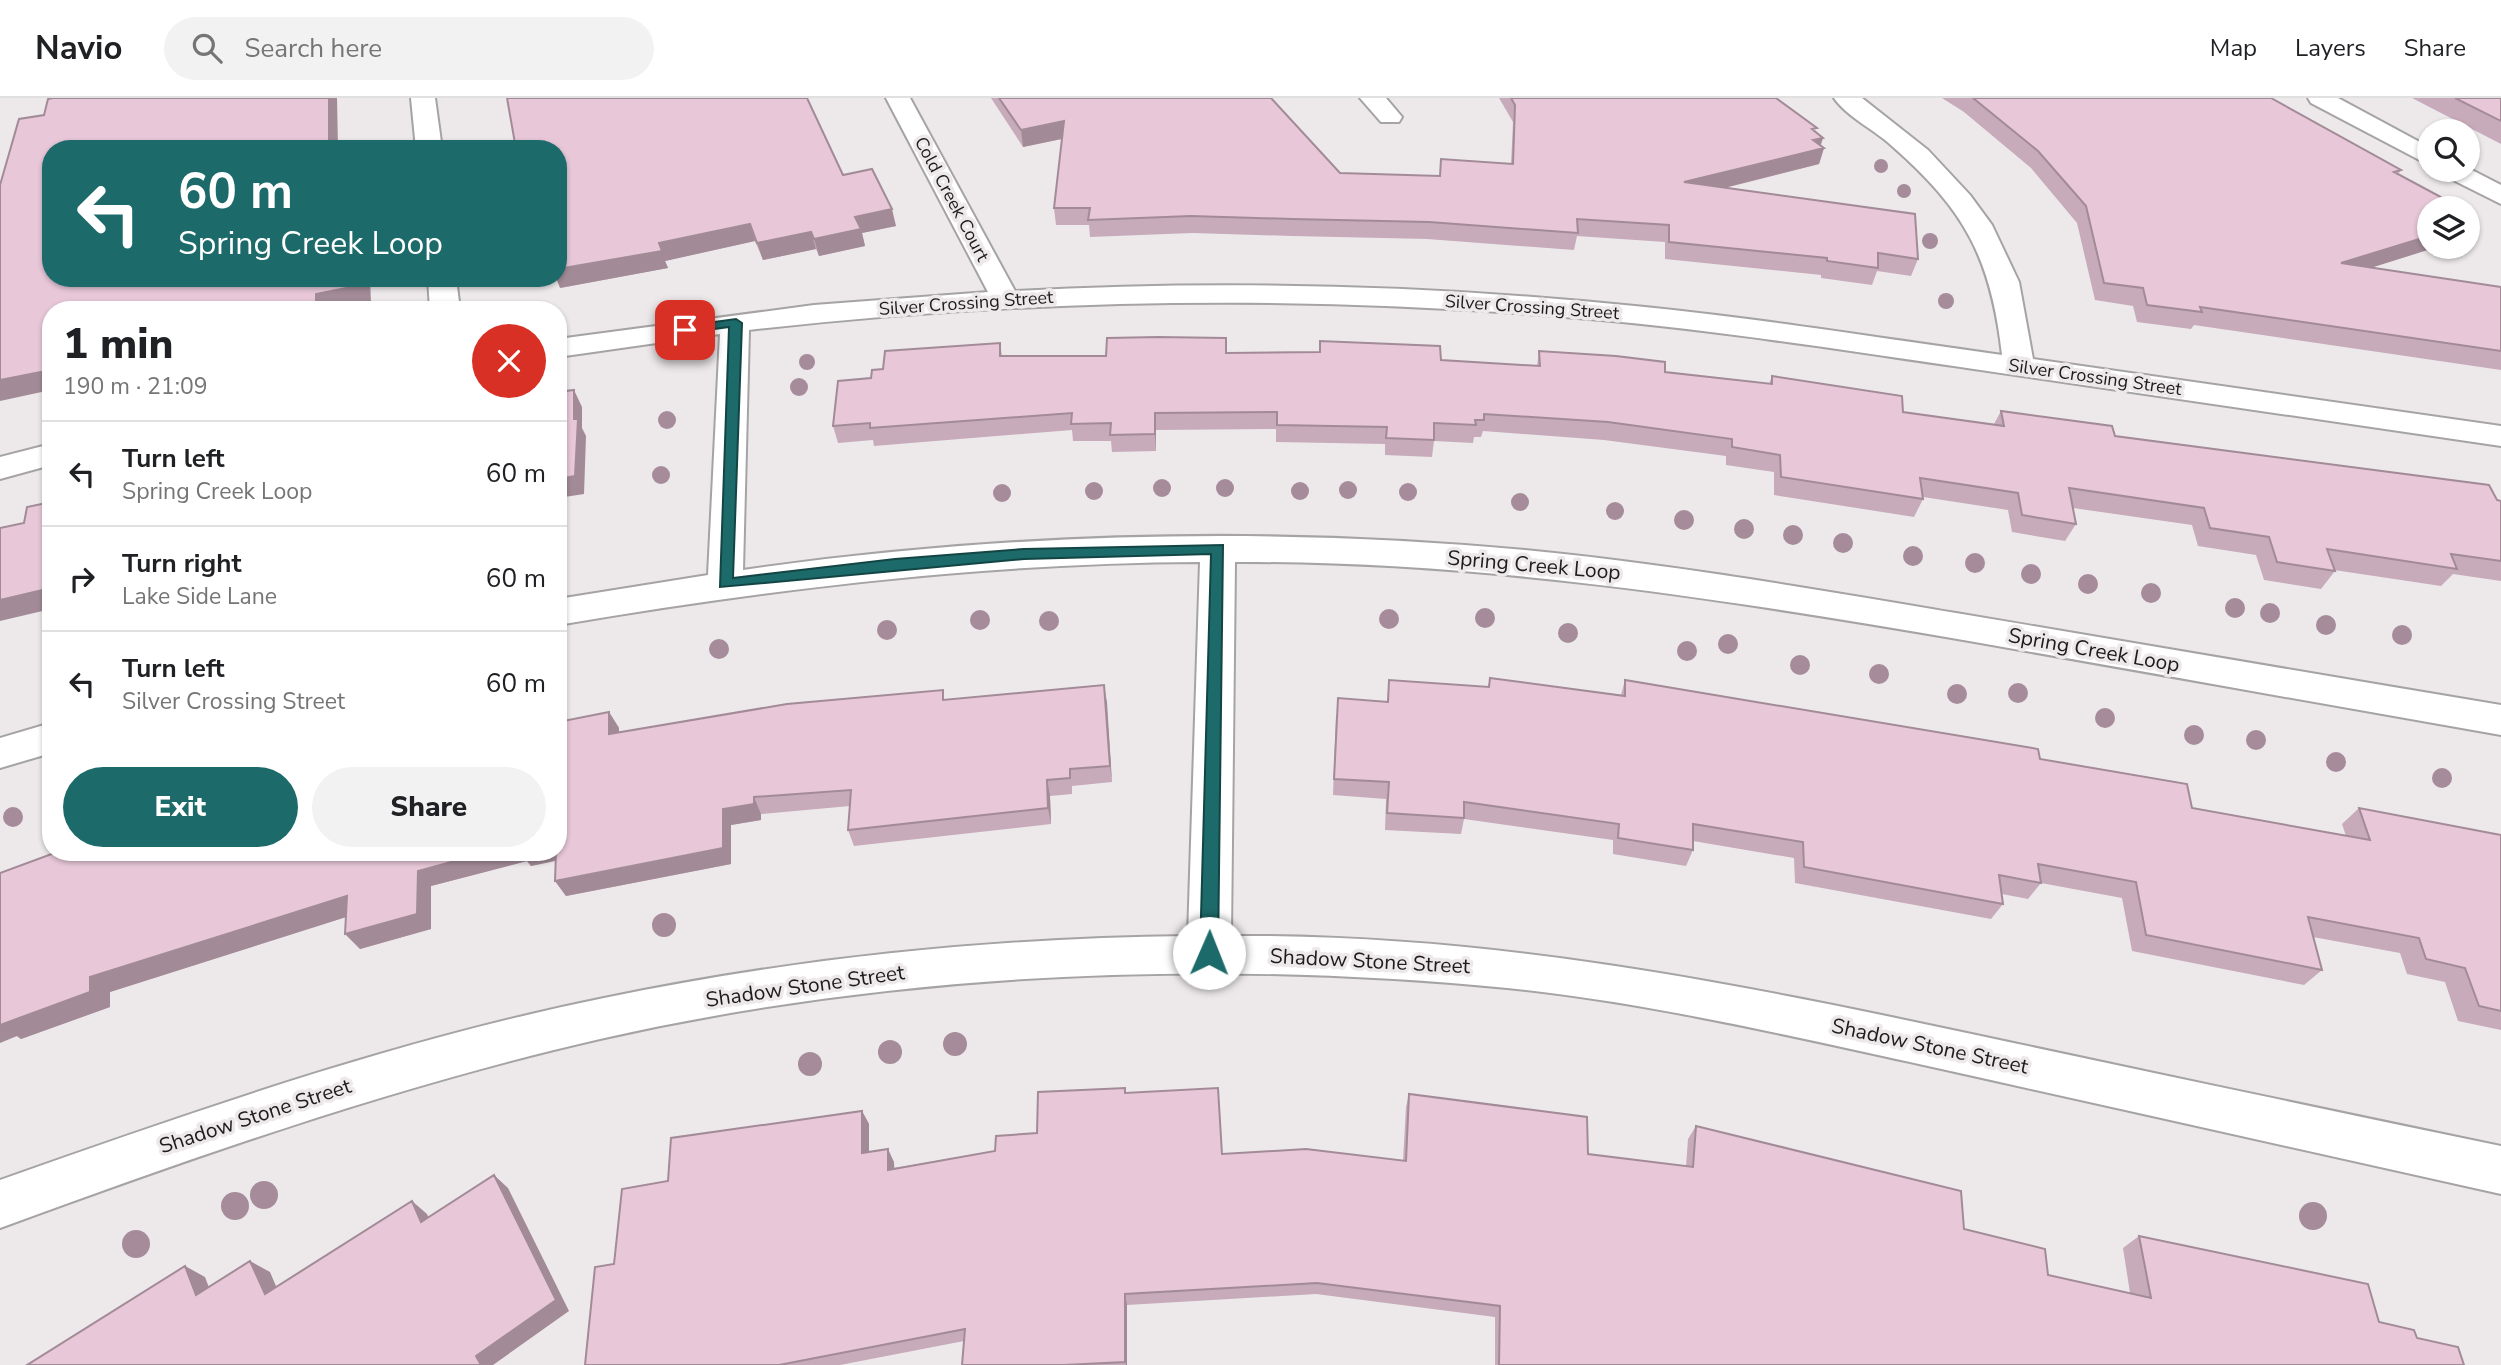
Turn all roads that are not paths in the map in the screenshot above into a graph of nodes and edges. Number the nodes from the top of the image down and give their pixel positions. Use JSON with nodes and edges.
{"nodes":[{"id":1,"x":424,"y":98,"type":"edge"},
{"id":2,"x":898,"y":98,"type":"edge"},
{"id":3,"x":1372,"y":98,"type":"edge"},
{"id":4,"x":1846,"y":98,"type":"edge"},
{"id":5,"x":2320,"y":98,"type":"edge"},
{"id":6,"x":1390,"y":117,"type":"dead end"},
{"id":7,"x":428,"y":140,"type":"edge"},
{"id":8,"x":2417,"y":151,"type":"edge"},
{"id":9,"x":2475,"y":182,"type":"edge"},
{"id":10,"x":2501,"y":196,"type":"edge"},
{"id":11,"x":1006,"y":300,"type":"junction"},
{"id":12,"x":736,"y":323,"type":"junction"},
{"id":13,"x":567,"y":347,"type":"edge"},
{"id":14,"x":2019,"y":366,"type":"junction"},
{"id":15,"x":2501,"y":436,"type":"edge"},
{"id":16,"x":42,"y":456,"type":"edge"},
{"id":17,"x":0,"y":468,"type":"edge"},
{"id":18,"x":1218,"y":548,"type":"junction"},
{"id":19,"x":725,"y":584,"type":"junction"},
{"id":20,"x":567,"y":610,"type":"edge"},
{"id":21,"x":2501,"y":720,"type":"edge"},
{"id":22,"x":42,"y":741,"type":"edge"},
{"id":23,"x":0,"y":753,"type":"edge"},
{"id":24,"x":1209,"y":953,"type":"junction"},
{"id":25,"x":2501,"y":1170,"type":"edge"},
{"id":26,"x":0,"y":1204,"type":"edge"}],
"edges":[{"from":1,"to":7,"type":"street"},
{"from":2,"to":11,"type":"street","name":"Cold Creek Court"},
{"from":3,"to":6,"type":"street"},
{"from":4,"to":14,"type":"street"},
{"from":5,"to":8,"type":"street"},
{"from":9,"to":10,"type":"street"},
{"from":11,"to":12,"type":"street","name":"Silver Crossing Street"},
{"from":11,"to":14,"type":"street","name":"Silver Crossing Street"},
{"from":12,"to":13,"type":"street","name":"Silver Crossing Street"},
{"from":12,"to":19,"type":"street"},
{"from":14,"to":15,"type":"street","name":"Silver Crossing Street"},
{"from":16,"to":17,"type":"street"},
{"from":18,"to":19,"type":"street","name":"Spring Creek Loop"},
{"from":18,"to":21,"type":"street","name":"Spring Creek Loop"},
{"from":18,"to":24,"type":"street"},
{"from":19,"to":20,"type":"street","name":"Spring Creek Loop"},
{"from":22,"to":23,"type":"street"},
{"from":24,"to":25,"type":"street","name":"Shadow Stone Street"},
{"from":24,"to":26,"type":"street","name":"Shadow Stone Street"}]}
